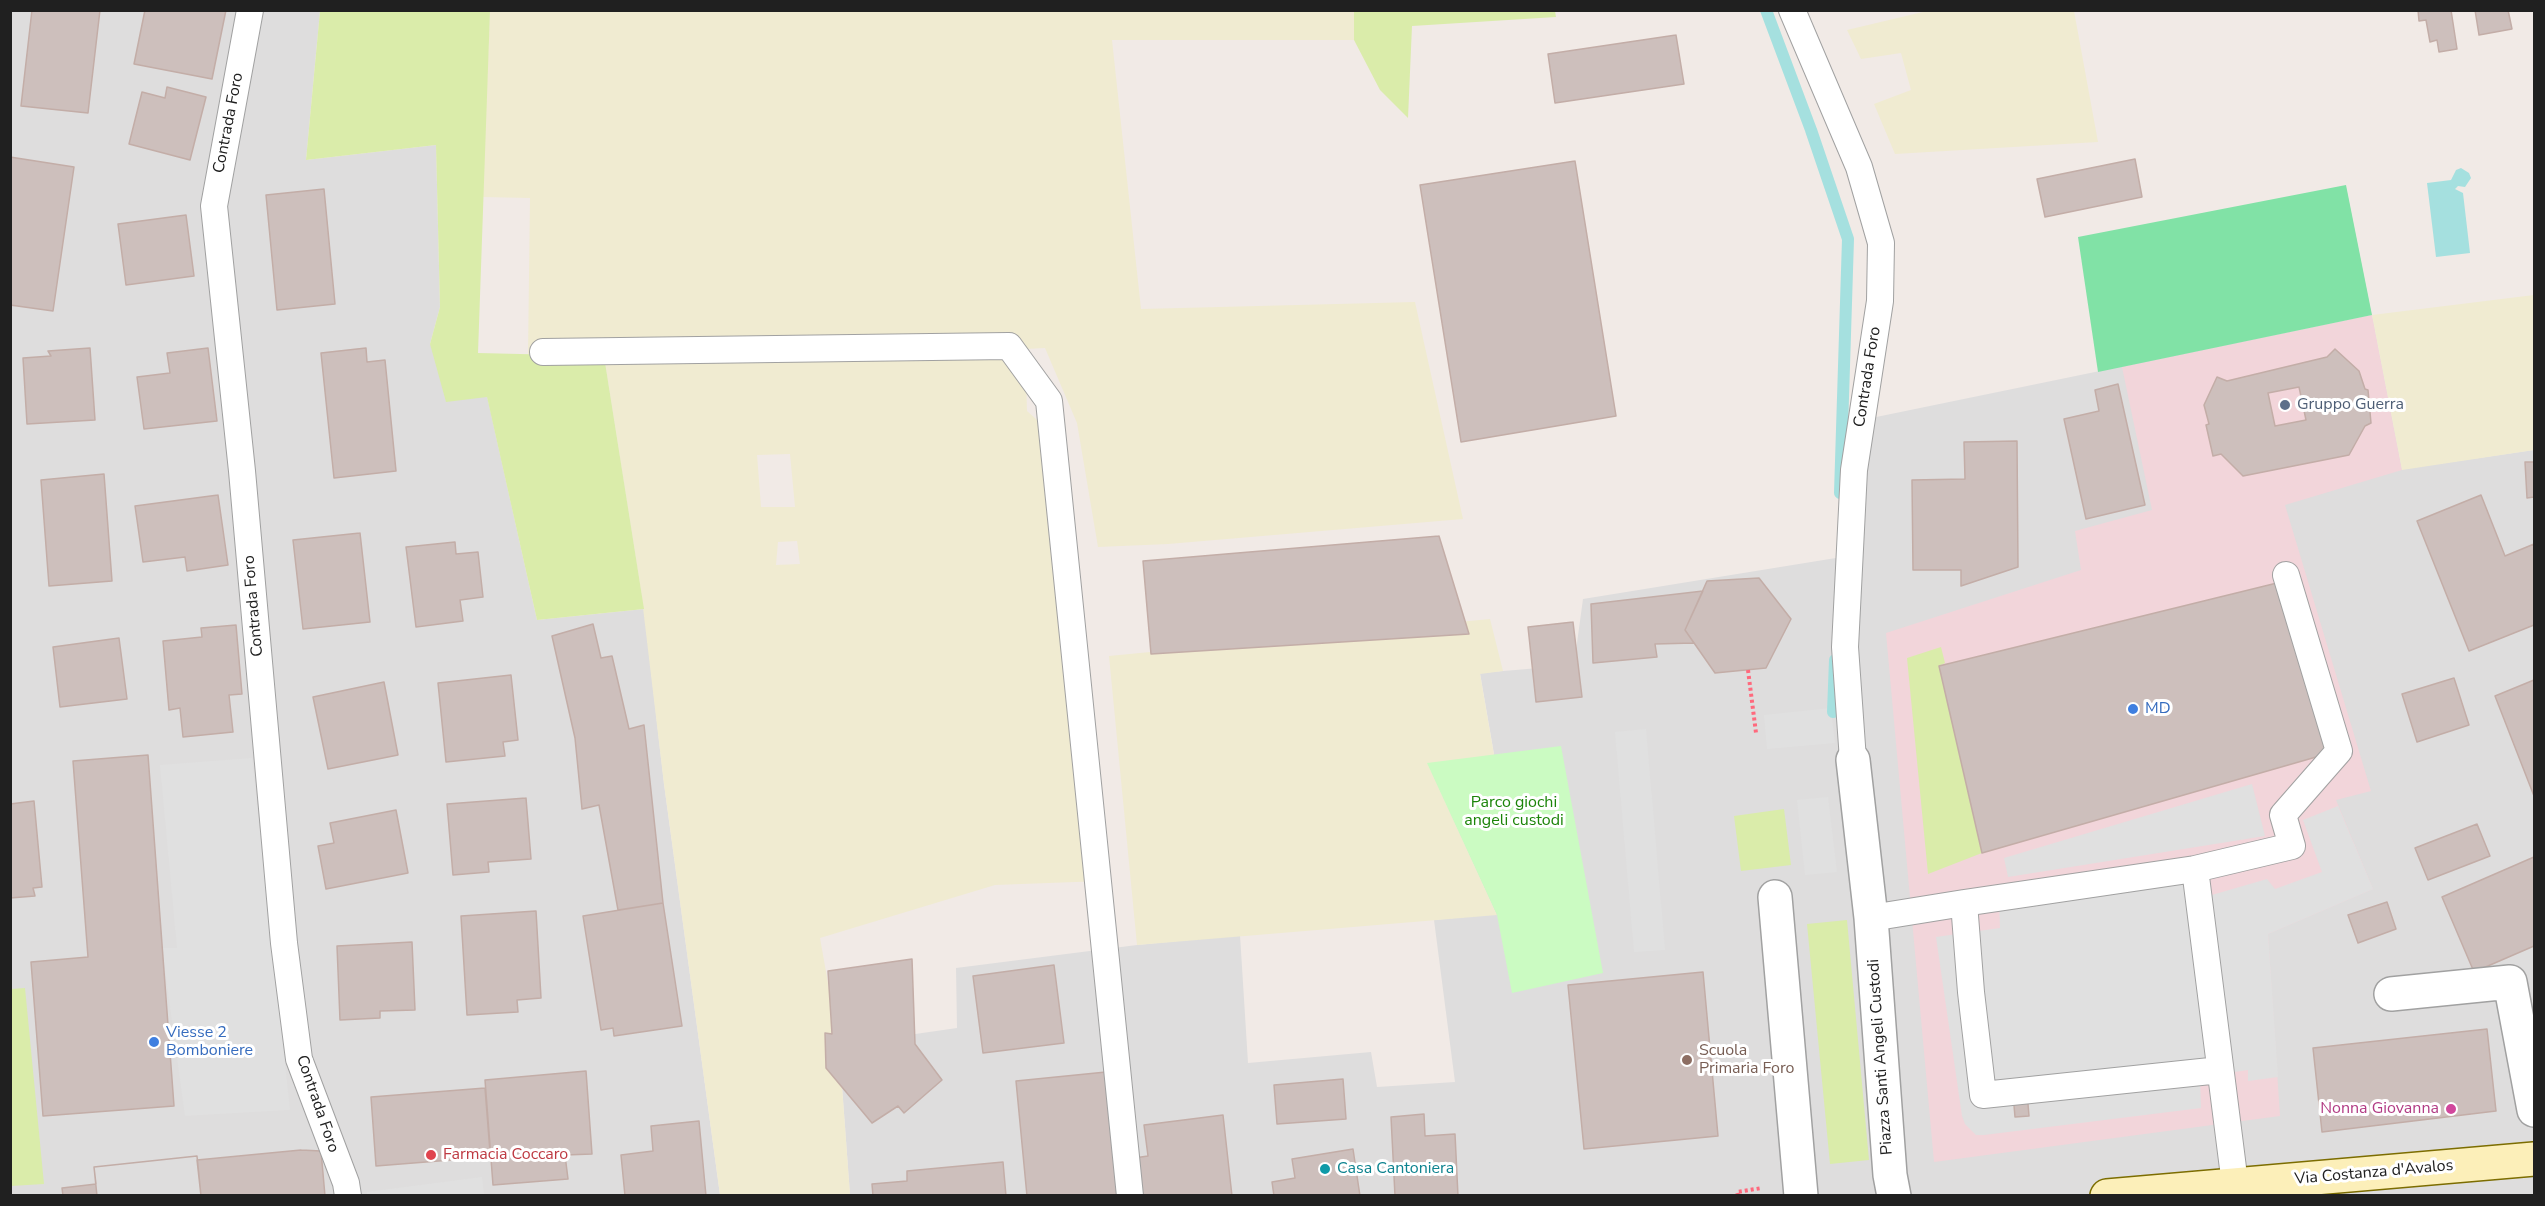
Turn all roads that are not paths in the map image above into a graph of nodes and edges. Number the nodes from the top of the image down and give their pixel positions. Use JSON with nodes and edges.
{"nodes":[{"id":1,"x":250,"y":10,"type":"edge"},
{"id":2,"x":1792,"y":10,"type":"edge"},
{"id":3,"x":543,"y":352,"type":"dead end"},
{"id":4,"x":2286,"y":575,"type":"dead end"},
{"id":5,"x":1853,"y":760,"type":"joint"},
{"id":6,"x":2195,"y":869,"type":"junction"},
{"id":7,"x":1775,"y":897,"type":"dead end"},
{"id":8,"x":1964,"y":903,"type":"junction"},
{"id":9,"x":1868,"y":904,"type":"junction"},
{"id":10,"x":2391,"y":994,"type":"dead end"},
{"id":11,"x":2220,"y":1070,"type":"junction"},
{"id":12,"x":2535,"y":1110,"type":"edge"},
{"id":13,"x":2535,"y":1159,"type":"edge"},
{"id":14,"x":2235,"y":1184,"type":"junction"},
{"id":15,"x":348,"y":1196,"type":"edge"},
{"id":16,"x":1130,"y":1196,"type":"edge"},
{"id":17,"x":1801,"y":1196,"type":"edge"},
{"id":18,"x":1894,"y":1196,"type":"edge"},
{"id":19,"x":2107,"y":1196,"type":"edge"}],
"edges":[{"from":1,"to":15,"type":"lane","name":"Contrada Foro"},
{"from":2,"to":5,"type":"lane","name":"Contrada Foro"},
{"from":3,"to":16,"type":"lane"},
{"from":4,"to":6,"type":"lane"},
{"from":5,"to":9,"type":"street","name":"Piazza Santi Angeli Custodi"},
{"from":6,"to":8,"type":"lane"},
{"from":6,"to":11,"type":"lane"},
{"from":7,"to":17,"type":"street"},
{"from":8,"to":9,"type":"lane"},
{"from":8,"to":11,"type":"lane"},
{"from":9,"to":18,"type":"street","name":"Piazza Santi Angeli Custodi"},
{"from":10,"to":12,"type":"street"},
{"from":11,"to":14,"type":"lane"},
{"from":13,"to":14,"type":"main road","name":"Via Costanza d'Avalos"},
{"from":14,"to":19,"type":"main road","name":"Via Costanza d'Avalos"}]}
